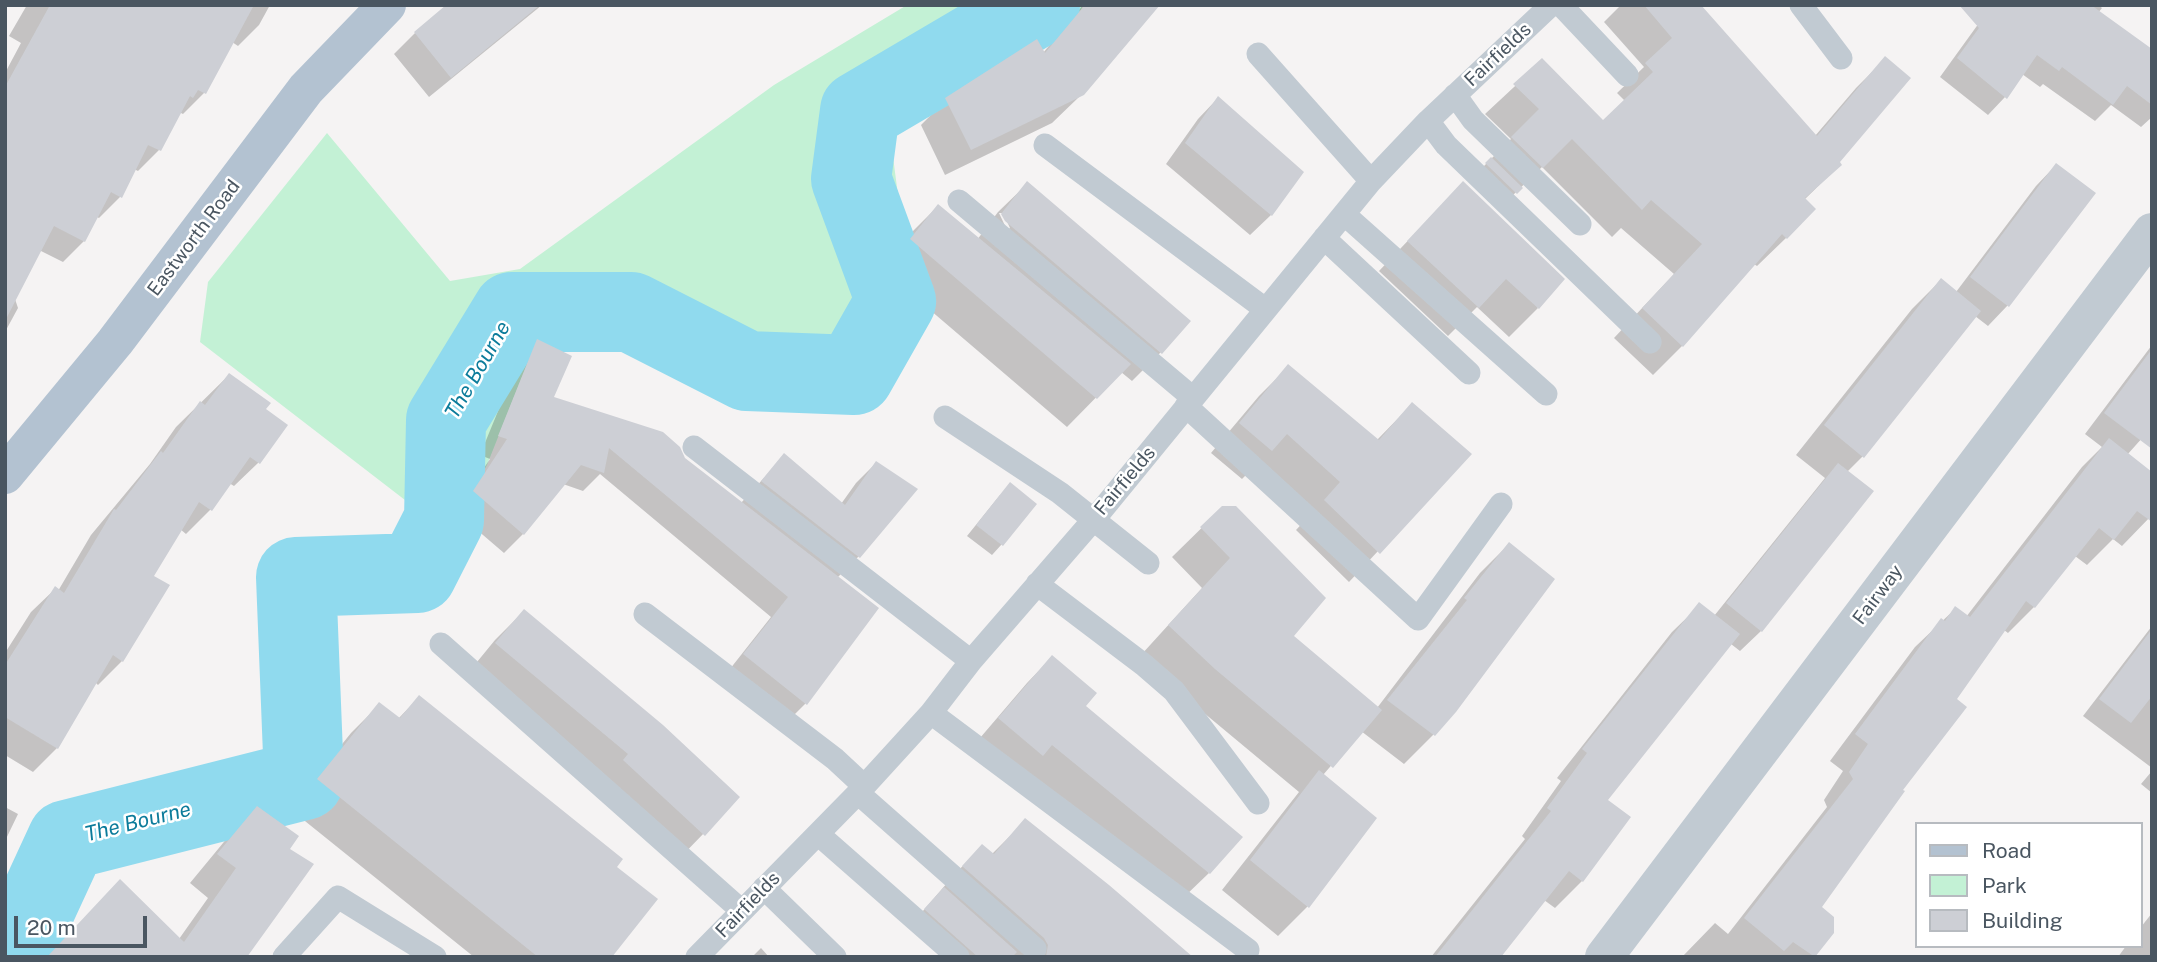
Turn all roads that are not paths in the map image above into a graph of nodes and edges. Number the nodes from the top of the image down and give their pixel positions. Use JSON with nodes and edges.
{"nodes":[{"id":1,"x":387,"y":5,"type":"edge"},
{"id":2,"x":1801,"y":5,"type":"edge"},
{"id":3,"x":1552,"y":6,"type":"edge"},
{"id":4,"x":1258,"y":54,"type":"dead end"},
{"id":5,"x":1842,"y":58,"type":"dead end"},
{"id":6,"x":1627,"y":75,"type":"dead end"},
{"id":7,"x":1455,"y":95,"type":"junction"},
{"id":8,"x":1428,"y":121,"type":"junction"},
{"id":9,"x":1045,"y":145,"type":"dead end"},
{"id":10,"x":1371,"y":181,"type":"junction"},
{"id":11,"x":959,"y":201,"type":"dead end"},
{"id":12,"x":1344,"y":214,"type":"junction"},
{"id":13,"x":1580,"y":224,"type":"dead end"},
{"id":14,"x":2152,"y":232,"type":"edge"},
{"id":15,"x":1324,"y":238,"type":"junction"},
{"id":16,"x":1265,"y":309,"type":"junction"},
{"id":17,"x":1650,"y":342,"type":"dead end"},
{"id":18,"x":1469,"y":373,"type":"dead end"},
{"id":19,"x":1546,"y":394,"type":"dead end"},
{"id":20,"x":1190,"y":402,"type":"junction"},
{"id":21,"x":944,"y":417,"type":"dead end"},
{"id":22,"x":695,"y":447,"type":"dead end"},
{"id":23,"x":5,"y":475,"type":"edge"},
{"id":24,"x":1501,"y":504,"type":"dead end"},
{"id":25,"x":1093,"y":519,"type":"junction"},
{"id":26,"x":1147,"y":563,"type":"dead end"},
{"id":27,"x":1037,"y":584,"type":"junction"},
{"id":28,"x":645,"y":614,"type":"dead end"},
{"id":29,"x":441,"y":644,"type":"dead end"},
{"id":30,"x":971,"y":661,"type":"junction"},
{"id":31,"x":931,"y":713,"type":"junction"},
{"id":32,"x":861,"y":789,"type":"junction"},
{"id":33,"x":1258,"y":803,"type":"dead end"},
{"id":34,"x":818,"y":834,"type":"junction"},
{"id":35,"x":764,"y":888,"type":"junction"},
{"id":36,"x":742,"y":911,"type":"junction"},
{"id":37,"x":1035,"y":948,"type":"dead end"},
{"id":38,"x":1248,"y":950,"type":"dead end"},
{"id":39,"x":284,"y":957,"type":"edge"},
{"id":40,"x":435,"y":957,"type":"edge"},
{"id":41,"x":697,"y":957,"type":"edge"},
{"id":42,"x":835,"y":957,"type":"edge"},
{"id":43,"x":958,"y":957,"type":"edge"},
{"id":44,"x":1604,"y":957,"type":"edge"}],
"edges":[{"from":1,"to":23,"type":"main road","name":"Eastworth Road"},
{"from":2,"to":5,"type":"lane"},
{"from":3,"to":6,"type":"lane"},
{"from":3,"to":7,"type":"lane","name":"Fairfields"},
{"from":4,"to":10,"type":"lane"},
{"from":7,"to":8,"type":"lane","name":"Fairfields"},
{"from":7,"to":13,"type":"lane"},
{"from":8,"to":10,"type":"lane","name":"Fairfields"},
{"from":8,"to":17,"type":"lane"},
{"from":9,"to":16,"type":"lane"},
{"from":10,"to":12,"type":"lane","name":"Fairfields"},
{"from":11,"to":20,"type":"lane"},
{"from":12,"to":15,"type":"lane","name":"Fairfields"},
{"from":12,"to":19,"type":"lane"},
{"from":14,"to":44,"type":"street","name":"Fairway"},
{"from":15,"to":16,"type":"lane","name":"Fairfields"},
{"from":15,"to":18,"type":"lane"},
{"from":16,"to":20,"type":"lane","name":"Fairfields"},
{"from":20,"to":24,"type":"lane"},
{"from":20,"to":25,"type":"lane","name":"Fairfields"},
{"from":21,"to":25,"type":"lane"},
{"from":22,"to":30,"type":"lane"},
{"from":25,"to":26,"type":"lane"},
{"from":25,"to":27,"type":"lane","name":"Fairfields"},
{"from":27,"to":30,"type":"lane","name":"Fairfields"},
{"from":27,"to":33,"type":"lane"},
{"from":28,"to":32,"type":"lane"},
{"from":29,"to":36,"type":"lane"},
{"from":30,"to":31,"type":"lane","name":"Fairfields"},
{"from":31,"to":32,"type":"lane","name":"Fairfields"},
{"from":31,"to":38,"type":"lane"},
{"from":32,"to":34,"type":"lane","name":"Fairfields"},
{"from":32,"to":37,"type":"lane"},
{"from":34,"to":35,"type":"lane","name":"Fairfields"},
{"from":34,"to":43,"type":"lane"},
{"from":35,"to":36,"type":"lane","name":"Fairfields"},
{"from":35,"to":42,"type":"lane"},
{"from":36,"to":41,"type":"lane","name":"Fairfields"},
{"from":39,"to":40,"type":"lane"}]}
